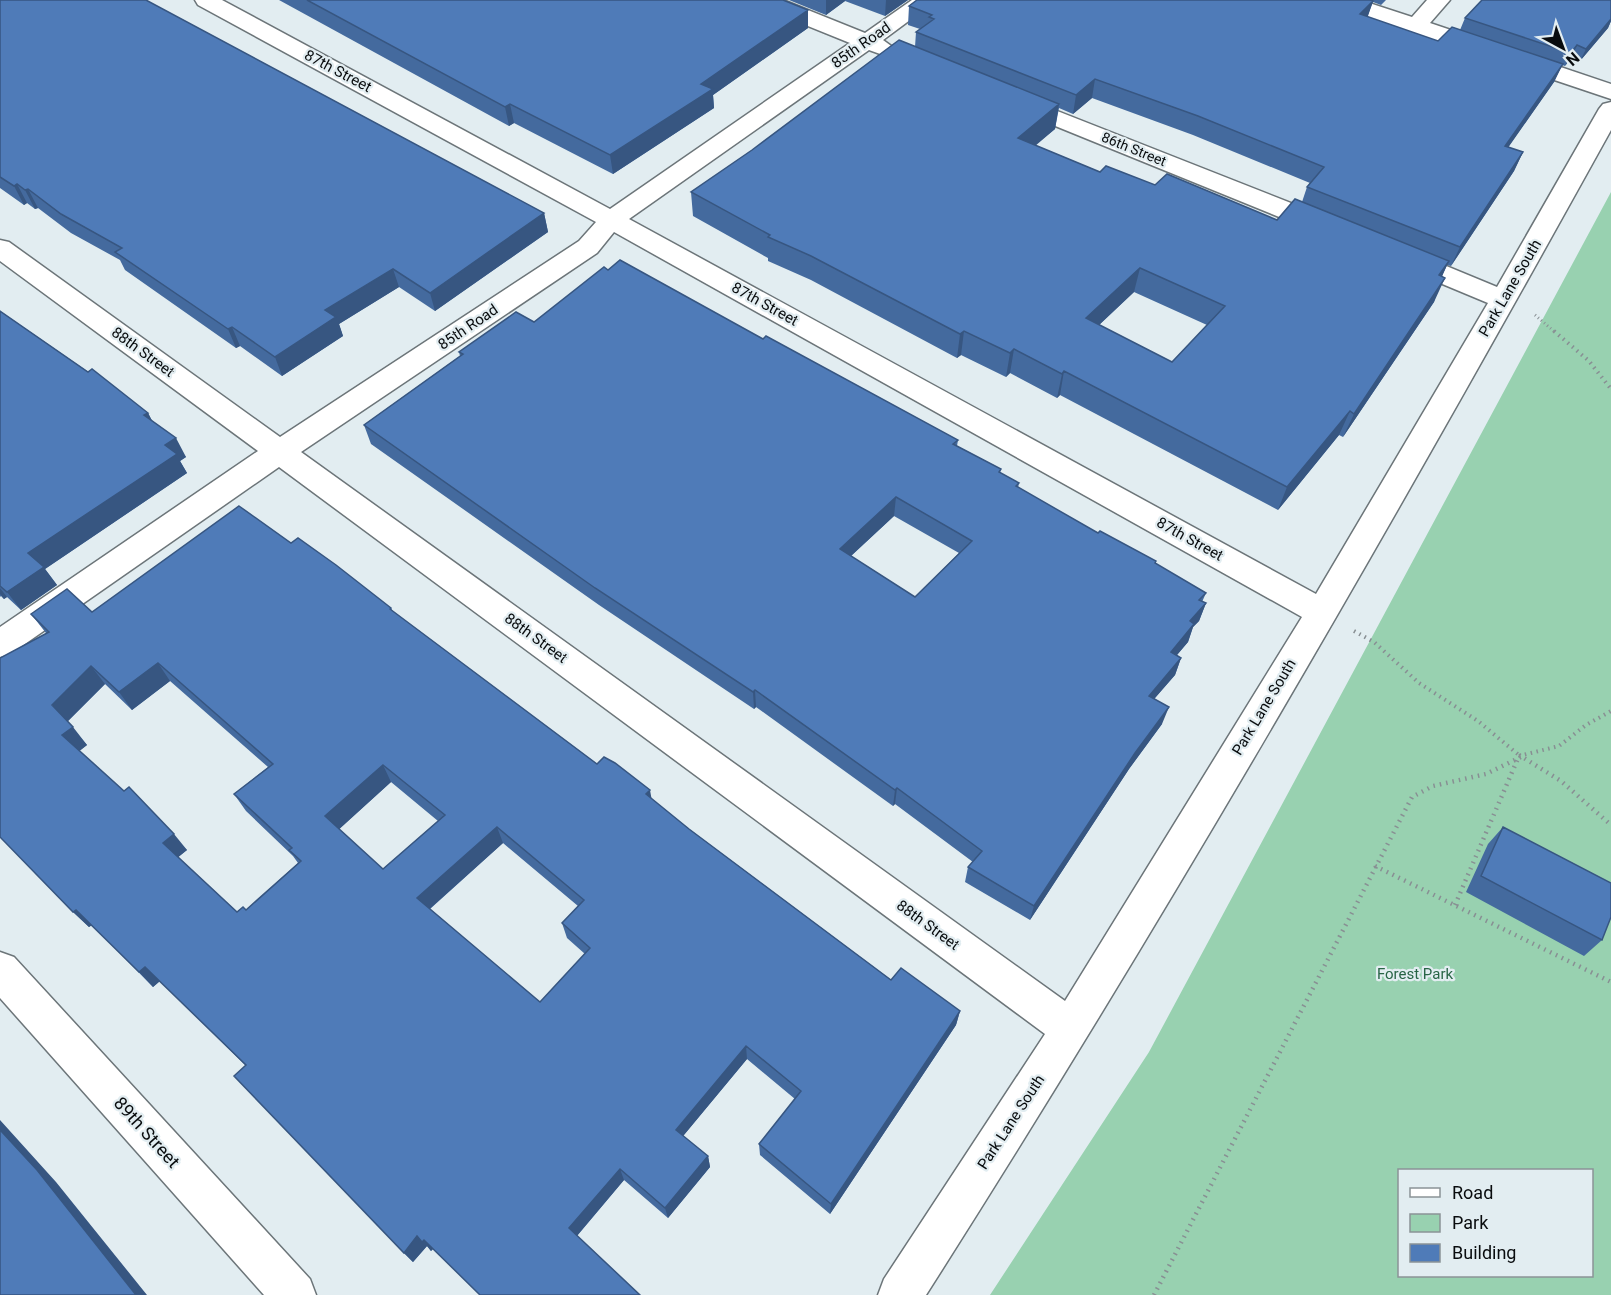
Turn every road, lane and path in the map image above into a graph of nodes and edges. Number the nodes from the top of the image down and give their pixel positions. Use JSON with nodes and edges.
{"nodes":[{"id":1,"x":206,"y":0,"type":"edge"},
{"id":2,"x":764,"y":0,"type":"edge"},
{"id":3,"x":926,"y":0,"type":"edge"},
{"id":4,"x":1339,"y":0,"type":"edge"},
{"id":5,"x":1439,"y":0,"type":"edge"},
{"id":6,"x":1416,"y":26,"type":"junction"},
{"id":7,"x":866,"y":41,"type":"junction"},
{"id":8,"x":902,"y":56,"type":"edge"},
{"id":9,"x":990,"y":92,"type":"edge"},
{"id":10,"x":1611,"y":92,"type":"edge"},
{"id":11,"x":1611,"y":109,"type":"edge"},
{"id":12,"x":611,"y":220,"type":"junction"},
{"id":13,"x":1343,"y":233,"type":"edge"},
{"id":14,"x":1376,"y":246,"type":"edge"},
{"id":15,"x":0,"y":248,"type":"edge"},
{"id":16,"x":1504,"y":300,"type":"junction"},
{"id":17,"x":1535,"y":315,"type":"dead end"},
{"id":18,"x":1611,"y":389,"type":"edge"},
{"id":19,"x":280,"y":451,"type":"junction"},
{"id":20,"x":1321,"y":612,"type":"junction"},
{"id":21,"x":1350,"y":629,"type":"dead end"},
{"id":22,"x":0,"y":644,"type":"edge"},
{"id":23,"x":1611,"y":711,"type":"edge"},
{"id":24,"x":1520,"y":756,"type":"junction"},
{"id":25,"x":1611,"y":825,"type":"edge"},
{"id":26,"x":1375,"y":866,"type":"junction"},
{"id":27,"x":1455,"y":905,"type":"junction"},
{"id":28,"x":0,"y":970,"type":"edge"},
{"id":29,"x":1611,"y":982,"type":"edge"},
{"id":30,"x":1071,"y":1029,"type":"junction"},
{"id":31,"x":294,"y":1295,"type":"edge"},
{"id":32,"x":900,"y":1295,"type":"edge"},
{"id":33,"x":1154,"y":1295,"type":"edge"}],
"edges":[{"from":1,"to":12,"type":"street","name":"87th Street"},
{"from":2,"to":7,"type":"street"},
{"from":3,"to":7,"type":"street","name":"85th Road"},
{"from":4,"to":6,"type":"street"},
{"from":5,"to":6,"type":"street"},
{"from":6,"to":10,"type":"street"},
{"from":7,"to":8,"type":"street"},
{"from":7,"to":12,"type":"street","name":"85th Road"},
{"from":9,"to":13,"type":"street","name":"86th Street"},
{"from":11,"to":16,"type":"street","name":"Park Lane South"},
{"from":12,"to":19,"type":"street","name":"85th Road"},
{"from":12,"to":20,"type":"street","name":"87th Street"},
{"from":14,"to":16,"type":"street"},
{"from":15,"to":19,"type":"street","name":"88th Street"},
{"from":16,"to":20,"type":"street","name":"Park Lane South"},
{"from":17,"to":18,"type":"path"},
{"from":19,"to":22,"type":"street","name":"85th Road"},
{"from":19,"to":30,"type":"street","name":"88th Street"},
{"from":20,"to":30,"type":"street","name":"Park Lane South"},
{"from":21,"to":24,"type":"path"},
{"from":23,"to":24,"type":"path"},
{"from":24,"to":25,"type":"path"},
{"from":24,"to":26,"type":"path"},
{"from":24,"to":27,"type":"path"},
{"from":26,"to":27,"type":"path"},
{"from":26,"to":33,"type":"path"},
{"from":27,"to":29,"type":"path"},
{"from":28,"to":31,"type":"street","name":"89th Street"},
{"from":30,"to":32,"type":"street","name":"Park Lane South"}]}
